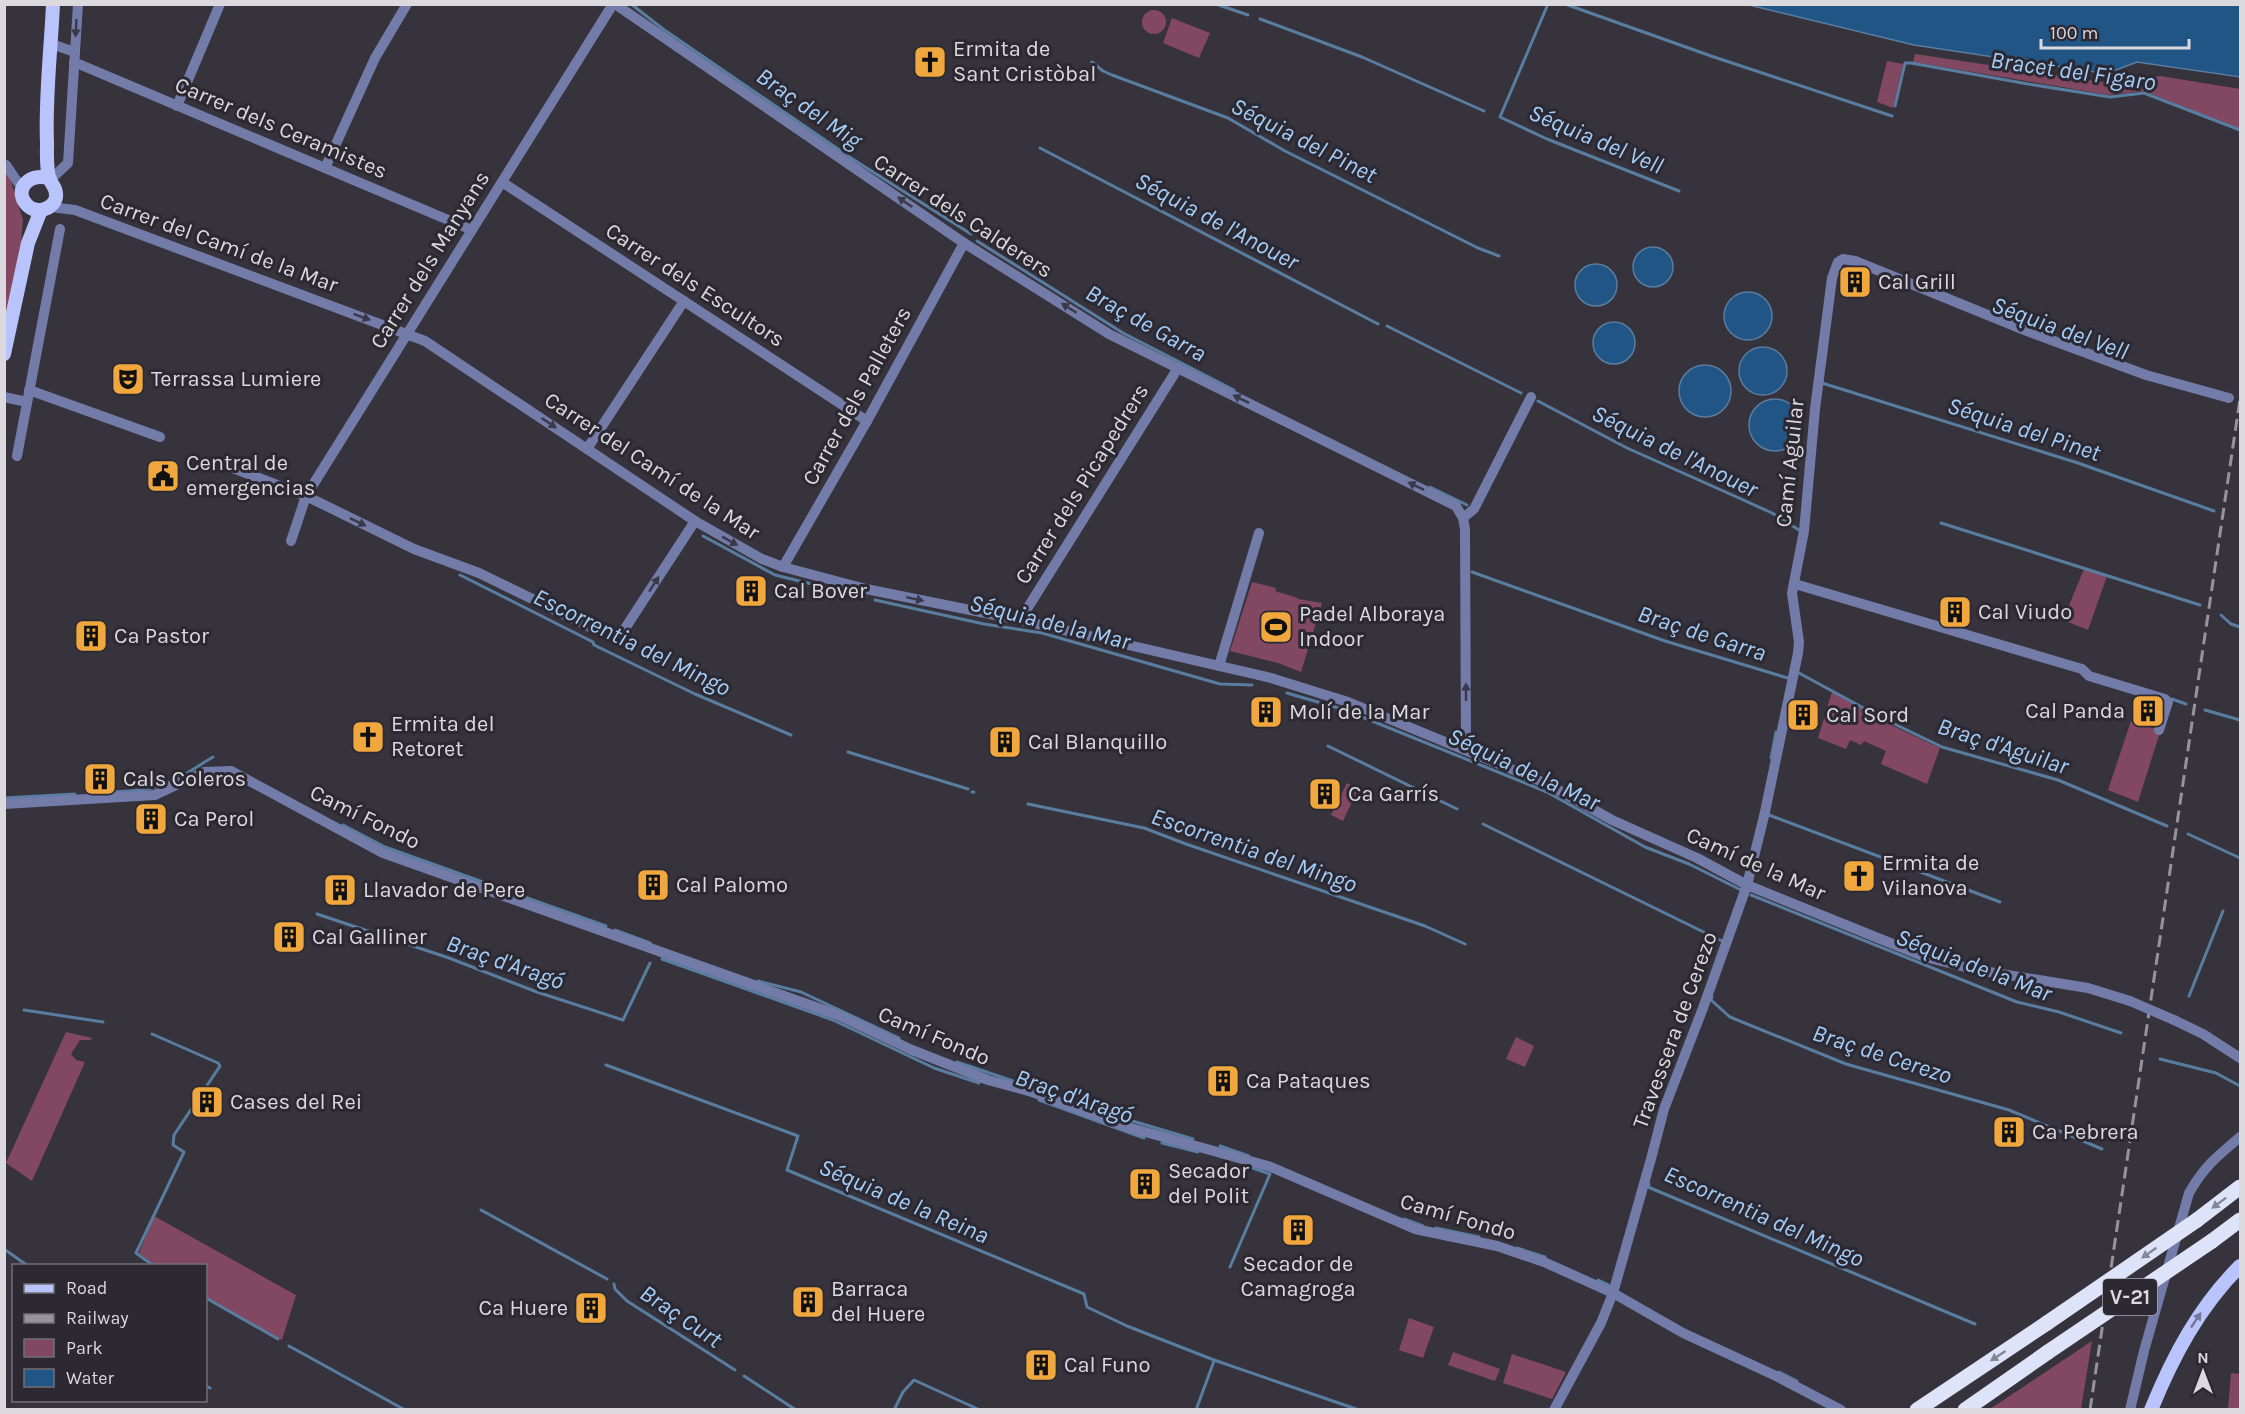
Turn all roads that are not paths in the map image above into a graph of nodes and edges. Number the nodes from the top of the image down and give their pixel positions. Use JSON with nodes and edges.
{"nodes":[{"id":1,"x":53,"y":4,"type":"edge"},
{"id":2,"x":78,"y":4,"type":"edge"},
{"id":3,"x":220,"y":4,"type":"edge"},
{"id":4,"x":407,"y":4,"type":"edge"},
{"id":5,"x":614,"y":4,"type":"edge"},
{"id":6,"x":51,"y":44,"type":"junction"},
{"id":7,"x":75,"y":57,"type":"junction"},
{"id":8,"x":177,"y":106,"type":"junction"},
{"id":9,"x":5,"y":165,"type":"edge"},
{"id":10,"x":325,"y":168,"type":"junction"},
{"id":11,"x":38,"y":181,"type":"junction"},
{"id":12,"x":502,"y":182,"type":"junction"},
{"id":13,"x":27,"y":205,"type":"junction"},
{"id":14,"x":46,"y":208,"type":"junction"},
{"id":15,"x":60,"y":229,"type":"dead end"},
{"id":16,"x":472,"y":230,"type":"junction"},
{"id":17,"x":28,"y":243,"type":"junction"},
{"id":18,"x":964,"y":243,"type":"junction"},
{"id":19,"x":684,"y":301,"type":"junction"},
{"id":20,"x":407,"y":333,"type":"junction"},
{"id":21,"x":4,"y":354,"type":"edge"},
{"id":22,"x":1178,"y":368,"type":"junction"},
{"id":23,"x":29,"y":390,"type":"junction"},
{"id":24,"x":4,"y":397,"type":"edge"},
{"id":25,"x":1531,"y":397,"type":"dead end"},
{"id":26,"x":2229,"y":398,"type":"dead end"},
{"id":27,"x":27,"y":402,"type":"junction"},
{"id":28,"x":867,"y":421,"type":"junction"},
{"id":29,"x":160,"y":437,"type":"dead end"},
{"id":30,"x":587,"y":449,"type":"junction"},
{"id":31,"x":17,"y":456,"type":"dead end"},
{"id":32,"x":233,"y":468,"type":"dead end"},
{"id":33,"x":306,"y":496,"type":"junction"},
{"id":34,"x":1463,"y":518,"type":"junction"},
{"id":35,"x":695,"y":521,"type":"junction"},
{"id":36,"x":1259,"y":533,"type":"dead end"},
{"id":37,"x":291,"y":541,"type":"dead end"},
{"id":38,"x":783,"y":567,"type":"junction"},
{"id":39,"x":1795,"y":584,"type":"junction"},
{"id":40,"x":1020,"y":620,"type":"junction"},
{"id":41,"x":1219,"y":666,"type":"junction"},
{"id":42,"x":2159,"y":730,"type":"dead end"},
{"id":43,"x":1466,"y":750,"type":"junction"},
{"id":44,"x":4,"y":804,"type":"edge"},
{"id":45,"x":1747,"y":885,"type":"junction"},
{"id":46,"x":2241,"y":1058,"type":"edge"},
{"id":47,"x":2241,"y":1137,"type":"edge"},
{"id":48,"x":2241,"y":1187,"type":"edge"},
{"id":49,"x":2241,"y":1220,"type":"edge"},
{"id":50,"x":2241,"y":1266,"type":"edge"},
{"id":51,"x":1612,"y":1293,"type":"junction"},
{"id":52,"x":1554,"y":1410,"type":"edge"},
{"id":53,"x":1841,"y":1410,"type":"edge"},
{"id":54,"x":1917,"y":1410,"type":"edge"},
{"id":55,"x":1965,"y":1410,"type":"edge"},
{"id":56,"x":2130,"y":1410,"type":"edge"},
{"id":57,"x":2151,"y":1410,"type":"edge"}],
"edges":[{"from":1,"to":6,"type":"main road"},
{"from":2,"to":7,"type":"street","one_way":true},
{"from":3,"to":8,"type":"street"},
{"from":4,"to":10,"type":"street"},
{"from":5,"to":12,"type":"street","name":"Carrer dels Manyans"},
{"from":18,"to":5,"type":"street","name":"Carrer dels Calderers","one_way":true},
{"from":6,"to":7,"type":"street","name":"Carrer dels Ceramistes"},
{"from":6,"to":11,"type":"main road"},
{"from":7,"to":8,"type":"street","name":"Carrer dels Ceramistes"},
{"from":7,"to":11,"type":"street"},
{"from":8,"to":10,"type":"street","name":"Carrer dels Ceramistes"},
{"from":9,"to":11,"type":"street"},
{"from":10,"to":16,"type":"street","name":"Carrer dels Ceramistes"},
{"from":11,"to":13,"type":"main road"},
{"from":11,"to":14,"type":"main road"},
{"from":12,"to":16,"type":"street","name":"Carrer dels Manyans"},
{"from":12,"to":19,"type":"street","name":"Carrer dels Escultors"},
{"from":13,"to":14,"type":"main road"},
{"from":13,"to":17,"type":"main road"},
{"from":14,"to":17,"type":"main road"},
{"from":14,"to":20,"type":"street","name":"Carrer del Camí de la Mar","one_way":true},
{"from":15,"to":23,"type":"street"},
{"from":16,"to":20,"type":"street","name":"Carrer dels Manyans"},
{"from":17,"to":21,"type":"main road"},
{"from":22,"to":18,"type":"street","name":"Carrer dels Calderers","one_way":true},
{"from":18,"to":28,"type":"street","name":"Carrer dels Palleters"},
{"from":19,"to":28,"type":"street","name":"Carrer dels Escultors"},
{"from":19,"to":30,"type":"street"},
{"from":20,"to":30,"type":"street","name":"Carrer del Camí de la Mar","one_way":true},
{"from":20,"to":33,"type":"street","name":"Carrer dels Manyans"},
{"from":34,"to":22,"type":"street","name":"Carrer dels Calderers","one_way":true},
{"from":22,"to":40,"type":"street","name":"Carrer dels Picapedrers"},
{"from":23,"to":27,"type":"street"},
{"from":23,"to":29,"type":"street"},
{"from":24,"to":27,"type":"street"},
{"from":25,"to":34,"type":"street"},
{"from":26,"to":39,"type":"street","name":"Camí Aguilar"},
{"from":27,"to":31,"type":"street"},
{"from":28,"to":38,"type":"street","name":"Carrer dels Palleters"},
{"from":30,"to":35,"type":"street","name":"Carrer del Camí de la Mar"},
{"from":32,"to":33,"type":"street"},
{"from":33,"to":35,"type":"street","one_way":true},
{"from":33,"to":37,"type":"street","name":"Carrer dels Manyans"},
{"from":43,"to":34,"type":"street","one_way":true},
{"from":35,"to":38,"type":"street","name":"Carrer del Camí de la Mar","one_way":true},
{"from":36,"to":41,"type":"street"},
{"from":38,"to":40,"type":"street","name":"Carrer del Camí de la Mar","one_way":true},
{"from":39,"to":42,"type":"street"},
{"from":39,"to":45,"type":"street","name":"Camí Aguilar"},
{"from":40,"to":41,"type":"street","name":"Carrer del Camí de la Mar"},
{"from":41,"to":43,"type":"street","name":"Carrer del Camí de la Mar"},
{"from":43,"to":45,"type":"street","name":"Camí de la Mar"},
{"from":44,"to":51,"type":"street","name":"Camí Fondo"},
{"from":45,"to":46,"type":"street","name":"Camí de la Mar","bridge":true},
{"from":45,"to":51,"type":"street","name":"Travessera de Cerezo"},
{"from":47,"to":56,"type":"street"},
{"from":48,"to":54,"type":"highway","number":"V-21","one_way":true,"bridge":true},
{"from":49,"to":55,"type":"highway","number":"V-21","bridge":true},
{"from":57,"to":50,"type":"main road","one_way":true},
{"from":51,"to":52,"type":"street","name":"Travessera de Cerezo"},
{"from":51,"to":53,"type":"street","name":"Camí Fondo"}]}
